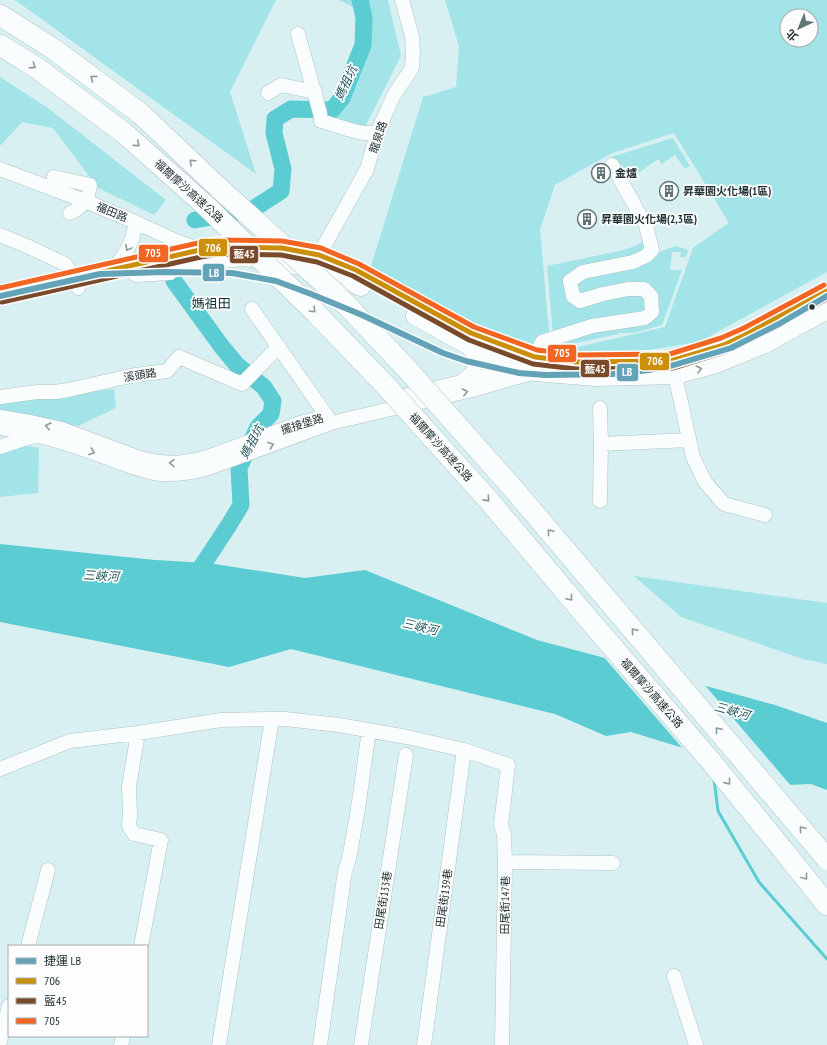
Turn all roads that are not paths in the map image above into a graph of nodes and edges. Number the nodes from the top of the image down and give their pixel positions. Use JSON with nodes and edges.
{"nodes":[{"id":1,"x":402,"y":0,"type":"edge"},
{"id":2,"x":0,"y":15,"type":"edge"},
{"id":3,"x":298,"y":34,"type":"dead end"},
{"id":4,"x":0,"y":45,"type":"edge"},
{"id":5,"x":268,"y":93,"type":"dead end"},
{"id":6,"x":316,"y":97,"type":"junction"},
{"id":7,"x":377,"y":133,"type":"junction"},
{"id":8,"x":612,"y":165,"type":"dead end"},
{"id":9,"x":0,"y":169,"type":"edge"},
{"id":10,"x":54,"y":177,"type":"dead end"},
{"id":11,"x":87,"y":194,"type":"junction"},
{"id":12,"x":70,"y":213,"type":"dead end"},
{"id":13,"x":133,"y":222,"type":"junction"},
{"id":14,"x":0,"y":235,"type":"edge"},
{"id":15,"x":210,"y":257,"type":"junction"},
{"id":16,"x":318,"y":263,"type":"junction"},
{"id":17,"x":112,"y":270,"type":"junction"},
{"id":18,"x":147,"y":271,"type":"junction"},
{"id":19,"x":189,"y":273,"type":"dead end"},
{"id":20,"x":76,"y":283,"type":"junction"},
{"id":21,"x":827,"y":291,"type":"edge"},
{"id":22,"x":0,"y":295,"type":"edge"},
{"id":23,"x":0,"y":306,"type":"edge"},
{"id":24,"x":252,"y":310,"type":"dead end"},
{"id":25,"x":827,"y":310,"type":"edge"},
{"id":26,"x":462,"y":342,"type":"junction"},
{"id":27,"x":278,"y":347,"type":"junction"},
{"id":28,"x":535,"y":365,"type":"junction"},
{"id":29,"x":517,"y":368,"type":"junction"},
{"id":30,"x":675,"y":375,"type":"junction"},
{"id":31,"x":461,"y":382,"type":"junction"},
{"id":32,"x":0,"y":397,"type":"edge"},
{"id":33,"x":600,"y":408,"type":"dead end"},
{"id":34,"x":0,"y":417,"type":"edge"},
{"id":35,"x":329,"y":420,"type":"junction"},
{"id":36,"x":0,"y":428,"type":"edge"},
{"id":37,"x":37,"y":435,"type":"junction"},
{"id":38,"x":689,"y":440,"type":"junction"},
{"id":39,"x":601,"y":444,"type":"junction"},
{"id":40,"x":0,"y":447,"type":"edge"},
{"id":41,"x":209,"y":462,"type":"junction"},
{"id":42,"x":600,"y":501,"type":"dead end"},
{"id":43,"x":765,"y":515,"type":"dead end"},
{"id":44,"x":272,"y":719,"type":"junction"},
{"id":45,"x":369,"y":730,"type":"junction"},
{"id":46,"x":138,"y":733,"type":"junction"},
{"id":47,"x":464,"y":750,"type":"junction"},
{"id":48,"x":406,"y":755,"type":"dead end"},
{"id":49,"x":0,"y":768,"type":"edge"},
{"id":50,"x":827,"y":859,"type":"edge"},
{"id":51,"x":505,"y":862,"type":"junction"},
{"id":52,"x":613,"y":863,"type":"dead end"},
{"id":53,"x":48,"y":870,"type":"dead end"},
{"id":54,"x":827,"y":905,"type":"edge"},
{"id":55,"x":28,"y":945,"type":"edge"},
{"id":56,"x":141,"y":945,"type":"edge"},
{"id":57,"x":674,"y":976,"type":"dead end"},
{"id":58,"x":8,"y":1010,"type":"edge"},
{"id":59,"x":0,"y":1041,"type":"edge"},
{"id":60,"x":219,"y":1045,"type":"edge"},
{"id":61,"x":320,"y":1045,"type":"edge"},
{"id":62,"x":361,"y":1045,"type":"edge"},
{"id":63,"x":424,"y":1045,"type":"edge"},
{"id":64,"x":502,"y":1045,"type":"edge"},
{"id":65,"x":696,"y":1045,"type":"edge"}],
"edges":[{"from":1,"to":7,"type":"street","name":"龍泉路"},
{"from":50,"to":2,"type":"highway","name":"福爾摩沙高速公路","one_way":true,"bridge":true},
{"from":3,"to":6,"type":"street"},
{"from":4,"to":54,"type":"highway","name":"福爾摩沙高速公路","one_way":true,"bridge":true},
{"from":5,"to":6,"type":"street"},
{"from":6,"to":7,"type":"street"},
{"from":7,"to":16,"type":"street","name":"龍泉路"},
{"from":8,"to":28,"type":"street"},
{"from":9,"to":11,"type":"street","name":"福田路"},
{"from":10,"to":11,"type":"street"},
{"from":11,"to":12,"type":"street"},
{"from":11,"to":13,"type":"street","name":"福田路"},
{"from":13,"to":15,"type":"street","name":"福田路"},
{"from":13,"to":17,"type":"street","one_way":true},
{"from":14,"to":20,"type":"street"},
{"from":15,"to":16,"type":"main road"},
{"from":15,"to":16,"type":"main road"},
{"from":15,"to":18,"type":"main road"},
{"from":16,"to":26,"type":"main road"},
{"from":16,"to":28,"type":"main road"},
{"from":17,"to":18,"type":"main road"},
{"from":17,"to":20,"type":"main road"},
{"from":18,"to":19,"type":"street"},
{"from":18,"to":20,"type":"main road"},
{"from":20,"to":22,"type":"main road"},
{"from":20,"to":23,"type":"main road"},
{"from":21,"to":28,"type":"main road"},
{"from":24,"to":27,"type":"street"},
{"from":30,"to":25,"type":"main road","one_way":true},
{"from":26,"to":29,"type":"main road"},
{"from":26,"to":31,"type":"street"},
{"from":27,"to":32,"type":"street","name":"溪頭路"},
{"from":27,"to":35,"type":"street"},
{"from":28,"to":29,"type":"main road"},
{"from":28,"to":30,"type":"main road"},
{"from":35,"to":28,"type":"street","name":"擺接堡路","one_way":true},
{"from":29,"to":31,"type":"street","name":"擺接堡路"},
{"from":30,"to":38,"type":"street"},
{"from":31,"to":35,"type":"street","name":"擺接堡路"},
{"from":33,"to":39,"type":"street"},
{"from":41,"to":34,"type":"street","name":"擺接堡路","one_way":true},
{"from":35,"to":41,"type":"street","name":"擺接堡路"},
{"from":36,"to":37,"type":"street","name":"擺接堡路"},
{"from":37,"to":40,"type":"street"},
{"from":37,"to":41,"type":"street","name":"擺接堡路","one_way":true},
{"from":38,"to":39,"type":"street"},
{"from":38,"to":43,"type":"street"},
{"from":39,"to":42,"type":"street"},
{"from":44,"to":45,"type":"street"},
{"from":44,"to":46,"type":"street"},
{"from":44,"to":60,"type":"street"},
{"from":45,"to":47,"type":"street"},
{"from":45,"to":61,"type":"street"},
{"from":46,"to":49,"type":"street"},
{"from":46,"to":56,"type":"street"},
{"from":47,"to":51,"type":"street","name":"田尾街147巷"},
{"from":47,"to":63,"type":"street","name":"田尾街139巷"},
{"from":48,"to":62,"type":"street","name":"田尾街133巷"},
{"from":51,"to":52,"type":"street"},
{"from":51,"to":64,"type":"street","name":"田尾街147巷"},
{"from":53,"to":55,"type":"street"},
{"from":57,"to":65,"type":"street"},
{"from":58,"to":59,"type":"street"}]}
